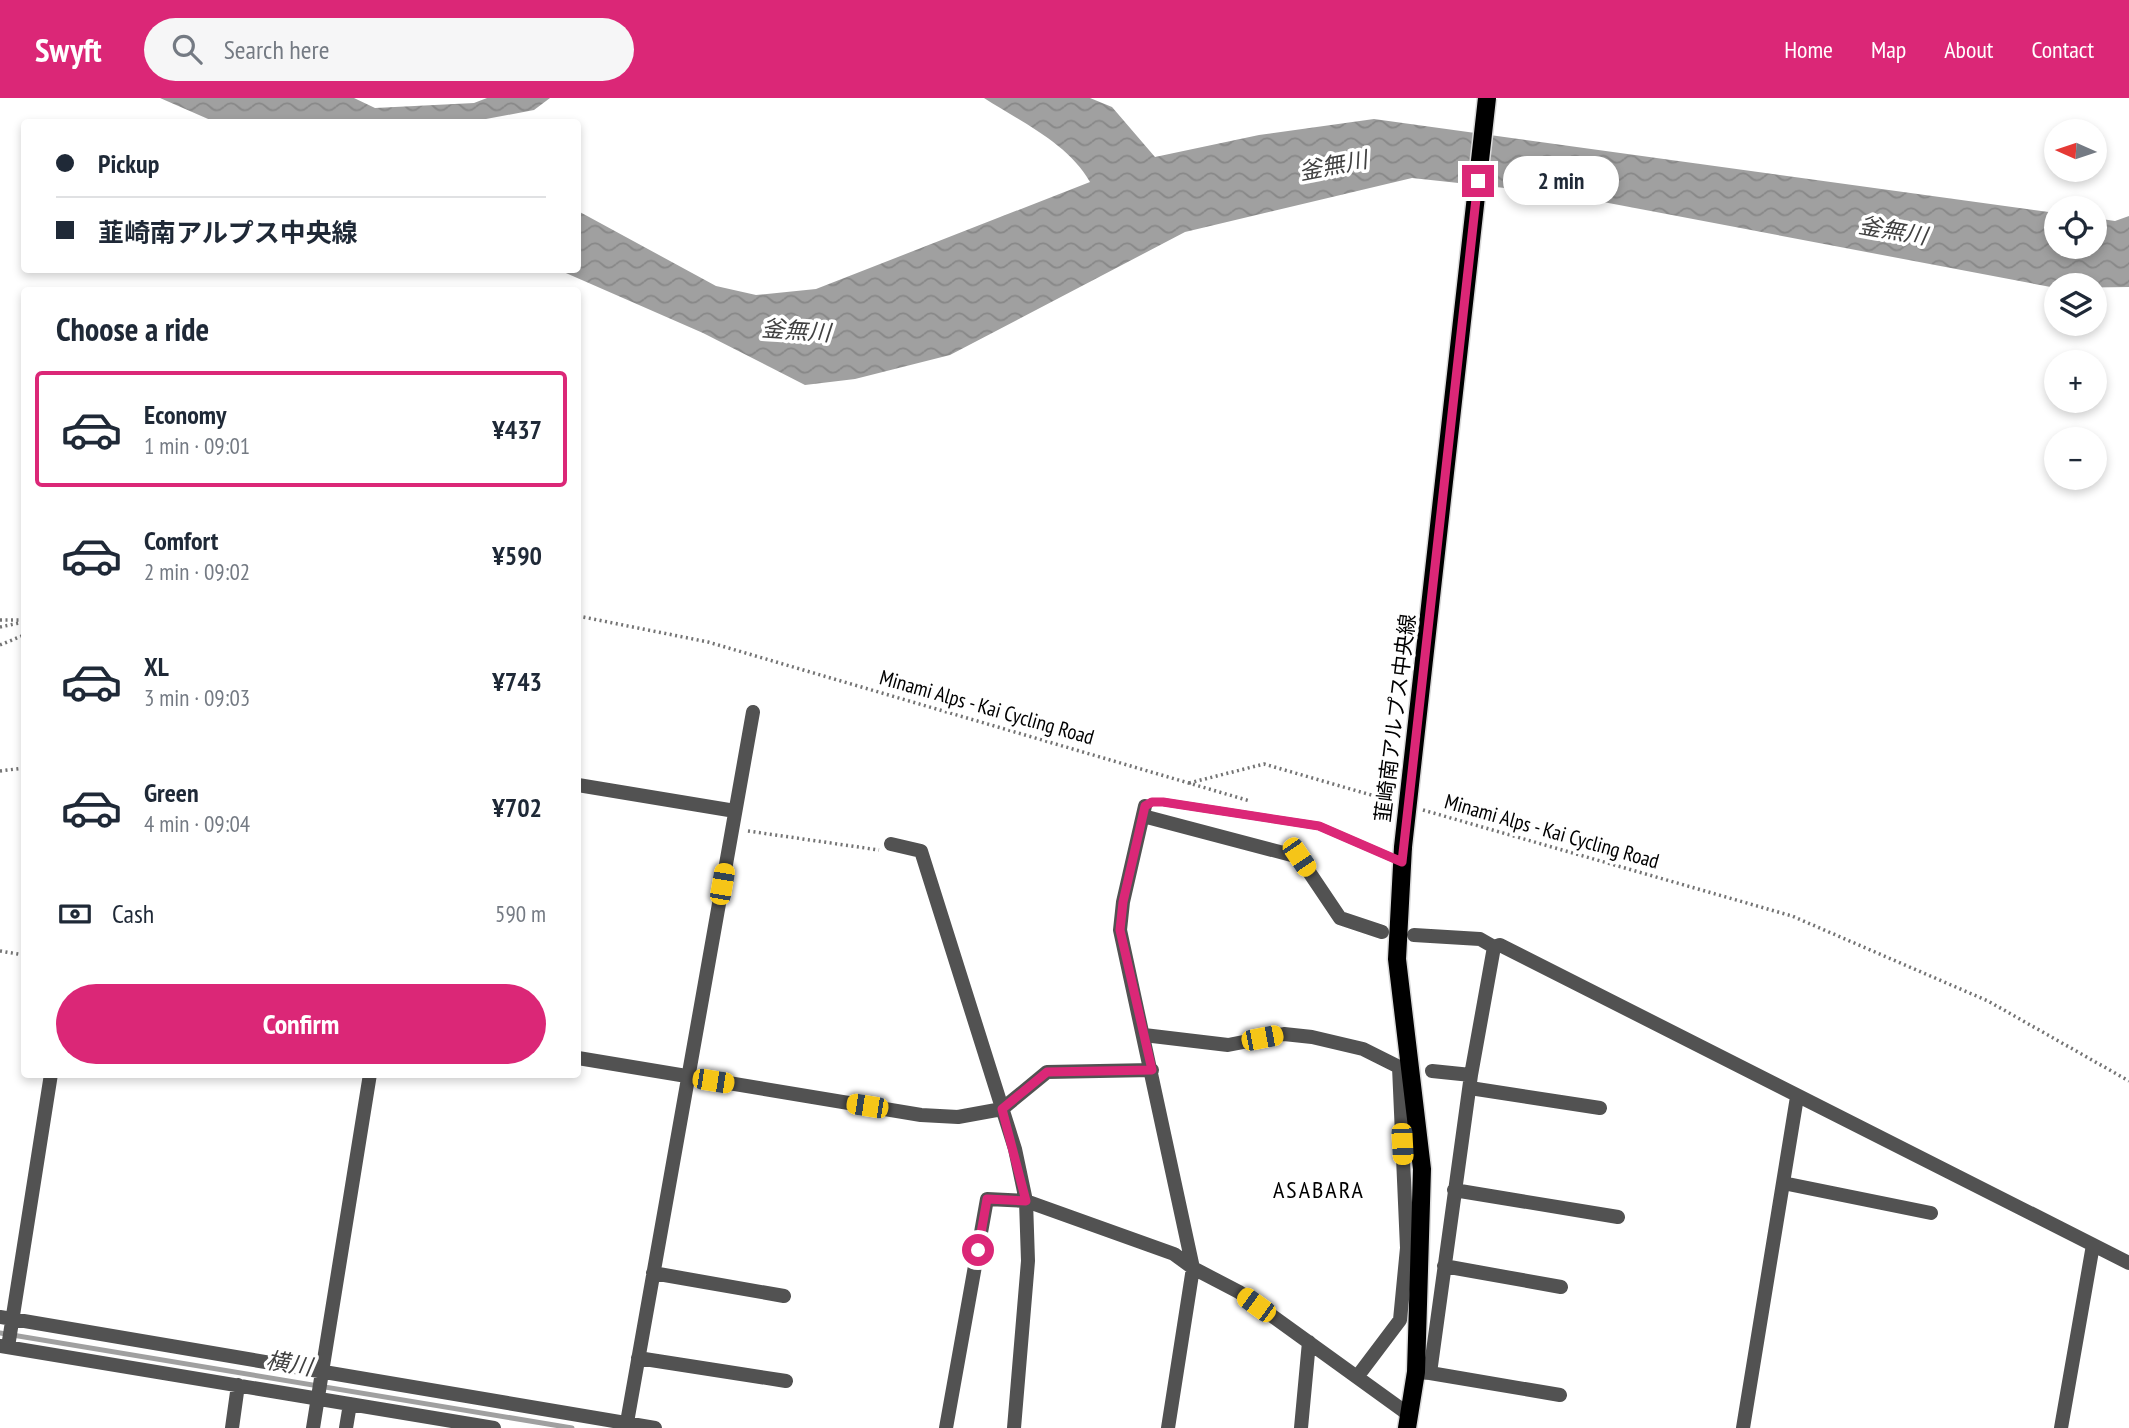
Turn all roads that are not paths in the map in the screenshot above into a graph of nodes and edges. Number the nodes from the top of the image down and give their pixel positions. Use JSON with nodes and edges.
{"nodes":[{"id":1,"x":1487,"y":98,"type":"edge"},
{"id":2,"x":753,"y":712,"type":"dead end"},
{"id":3,"x":581,"y":785,"type":"edge"},
{"id":4,"x":735,"y":811,"type":"junction"},
{"id":5,"x":1144,"y":811,"type":"junction"},
{"id":6,"x":891,"y":845,"type":"road end"},
{"id":7,"x":1402,"y":854,"type":"junction"},
{"id":8,"x":1382,"y":932,"type":"dead end"},
{"id":9,"x":1414,"y":935,"type":"dead end"},
{"id":10,"x":1494,"y":947,"type":"junction"},
{"id":11,"x":1144,"y":1035,"type":"junction"},
{"id":12,"x":581,"y":1058,"type":"edge"},
{"id":13,"x":1152,"y":1070,"type":"junction"},
{"id":14,"x":1432,"y":1071,"type":"dead end"},
{"id":15,"x":688,"y":1076,"type":"junction"},
{"id":16,"x":50,"y":1078,"type":"edge"},
{"id":17,"x":369,"y":1078,"type":"edge"},
{"id":18,"x":1471,"y":1081,"type":"junction"},
{"id":19,"x":1797,"y":1097,"type":"junction"},
{"id":20,"x":1600,"y":1108,"type":"dead end"},
{"id":21,"x":1002,"y":1109,"type":"junction"},
{"id":22,"x":1783,"y":1183,"type":"junction"},
{"id":23,"x":1454,"y":1191,"type":"junction"},
{"id":24,"x":1026,"y":1201,"type":"junction"},
{"id":25,"x":1931,"y":1213,"type":"dead end"},
{"id":26,"x":1618,"y":1217,"type":"dead end"},
{"id":27,"x":2093,"y":1245,"type":"junction"},
{"id":28,"x":2129,"y":1263,"type":"edge"},
{"id":29,"x":1444,"y":1266,"type":"junction"},
{"id":30,"x":1193,"y":1268,"type":"junction"},
{"id":31,"x":653,"y":1273,"type":"junction"},
{"id":32,"x":1561,"y":1286,"type":"dead end"},
{"id":33,"x":784,"y":1296,"type":"dead end"},
{"id":34,"x":7,"y":1321,"type":"edge"},
{"id":35,"x":1308,"y":1342,"type":"junction"},
{"id":36,"x":5,"y":1345,"type":"edge"},
{"id":37,"x":638,"y":1358,"type":"junction"},
{"id":38,"x":322,"y":1372,"type":"junction"},
{"id":39,"x":1423,"y":1372,"type":"junction"},
{"id":40,"x":1357,"y":1377,"type":"junction"},
{"id":41,"x":786,"y":1381,"type":"dead end"},
{"id":42,"x":238,"y":1385,"type":"junction"},
{"id":43,"x":1560,"y":1395,"type":"dead end"},
{"id":44,"x":317,"y":1399,"type":"junction"},
{"id":45,"x":350,"y":1404,"type":"junction"},
{"id":46,"x":1407,"y":1421,"type":"edge"},
{"id":47,"x":428,"y":1423,"type":"edge"},
{"id":48,"x":626,"y":1426,"type":"edge"},
{"id":49,"x":232,"y":1428,"type":"edge"},
{"id":50,"x":313,"y":1428,"type":"edge"},
{"id":51,"x":346,"y":1428,"type":"edge"},
{"id":52,"x":489,"y":1428,"type":"edge"},
{"id":53,"x":494,"y":1428,"type":"edge"},
{"id":54,"x":655,"y":1428,"type":"edge"},
{"id":55,"x":946,"y":1428,"type":"edge"},
{"id":56,"x":1014,"y":1428,"type":"edge"},
{"id":57,"x":1168,"y":1428,"type":"edge"},
{"id":58,"x":1301,"y":1428,"type":"edge"},
{"id":59,"x":1743,"y":1428,"type":"edge"},
{"id":60,"x":2061,"y":1428,"type":"edge"}],
"edges":[{"from":1,"to":7,"type":"main road","name":"韮崎南アルプス中央線","bridge":true},
{"from":2,"to":4,"type":"street"},
{"from":3,"to":4,"type":"street"},
{"from":4,"to":15,"type":"street"},
{"from":5,"to":7,"type":"lane"},
{"from":5,"to":8,"type":"street"},
{"from":5,"to":11,"type":"street"},
{"from":6,"to":21,"type":"street"},
{"from":7,"to":39,"type":"main road","name":"韮崎南アルプス中央線"},
{"from":9,"to":10,"type":"street"},
{"from":10,"to":18,"type":"street"},
{"from":10,"to":19,"type":"street"},
{"from":11,"to":13,"type":"street"},
{"from":11,"to":40,"type":"street"},
{"from":12,"to":15,"type":"street"},
{"from":13,"to":21,"type":"street"},
{"from":13,"to":30,"type":"street"},
{"from":14,"to":18,"type":"street"},
{"from":15,"to":21,"type":"street"},
{"from":15,"to":31,"type":"street"},
{"from":16,"to":34,"type":"street"},
{"from":17,"to":38,"type":"street"},
{"from":18,"to":20,"type":"street"},
{"from":18,"to":23,"type":"street"},
{"from":19,"to":22,"type":"street"},
{"from":19,"to":27,"type":"street"},
{"from":21,"to":24,"type":"street"},
{"from":22,"to":25,"type":"street"},
{"from":22,"to":59,"type":"street"},
{"from":23,"to":26,"type":"street"},
{"from":23,"to":29,"type":"street"},
{"from":24,"to":30,"type":"street"},
{"from":24,"to":55,"type":"street"},
{"from":24,"to":56,"type":"street"},
{"from":27,"to":28,"type":"street"},
{"from":27,"to":60,"type":"street"},
{"from":29,"to":32,"type":"street"},
{"from":29,"to":39,"type":"street"},
{"from":30,"to":35,"type":"street"},
{"from":30,"to":57,"type":"street"},
{"from":31,"to":33,"type":"street"},
{"from":31,"to":37,"type":"street"},
{"from":34,"to":36,"type":"street"},
{"from":34,"to":38,"type":"street"},
{"from":35,"to":40,"type":"street"},
{"from":35,"to":58,"type":"street"},
{"from":36,"to":42,"type":"street"},
{"from":37,"to":41,"type":"street"},
{"from":37,"to":48,"type":"street"},
{"from":38,"to":44,"type":"street"},
{"from":38,"to":48,"type":"street"},
{"from":39,"to":43,"type":"street"},
{"from":39,"to":46,"type":"main road","name":"韮崎南アルプス中央線"},
{"from":40,"to":46,"type":"street"},
{"from":42,"to":44,"type":"street"},
{"from":42,"to":49,"type":"street"},
{"from":44,"to":45,"type":"street"},
{"from":44,"to":50,"type":"street"},
{"from":45,"to":47,"type":"street"},
{"from":45,"to":51,"type":"street"},
{"from":47,"to":52,"type":"street"},
{"from":48,"to":54,"type":"street"},
{"from":52,"to":53,"type":"street"}]}
